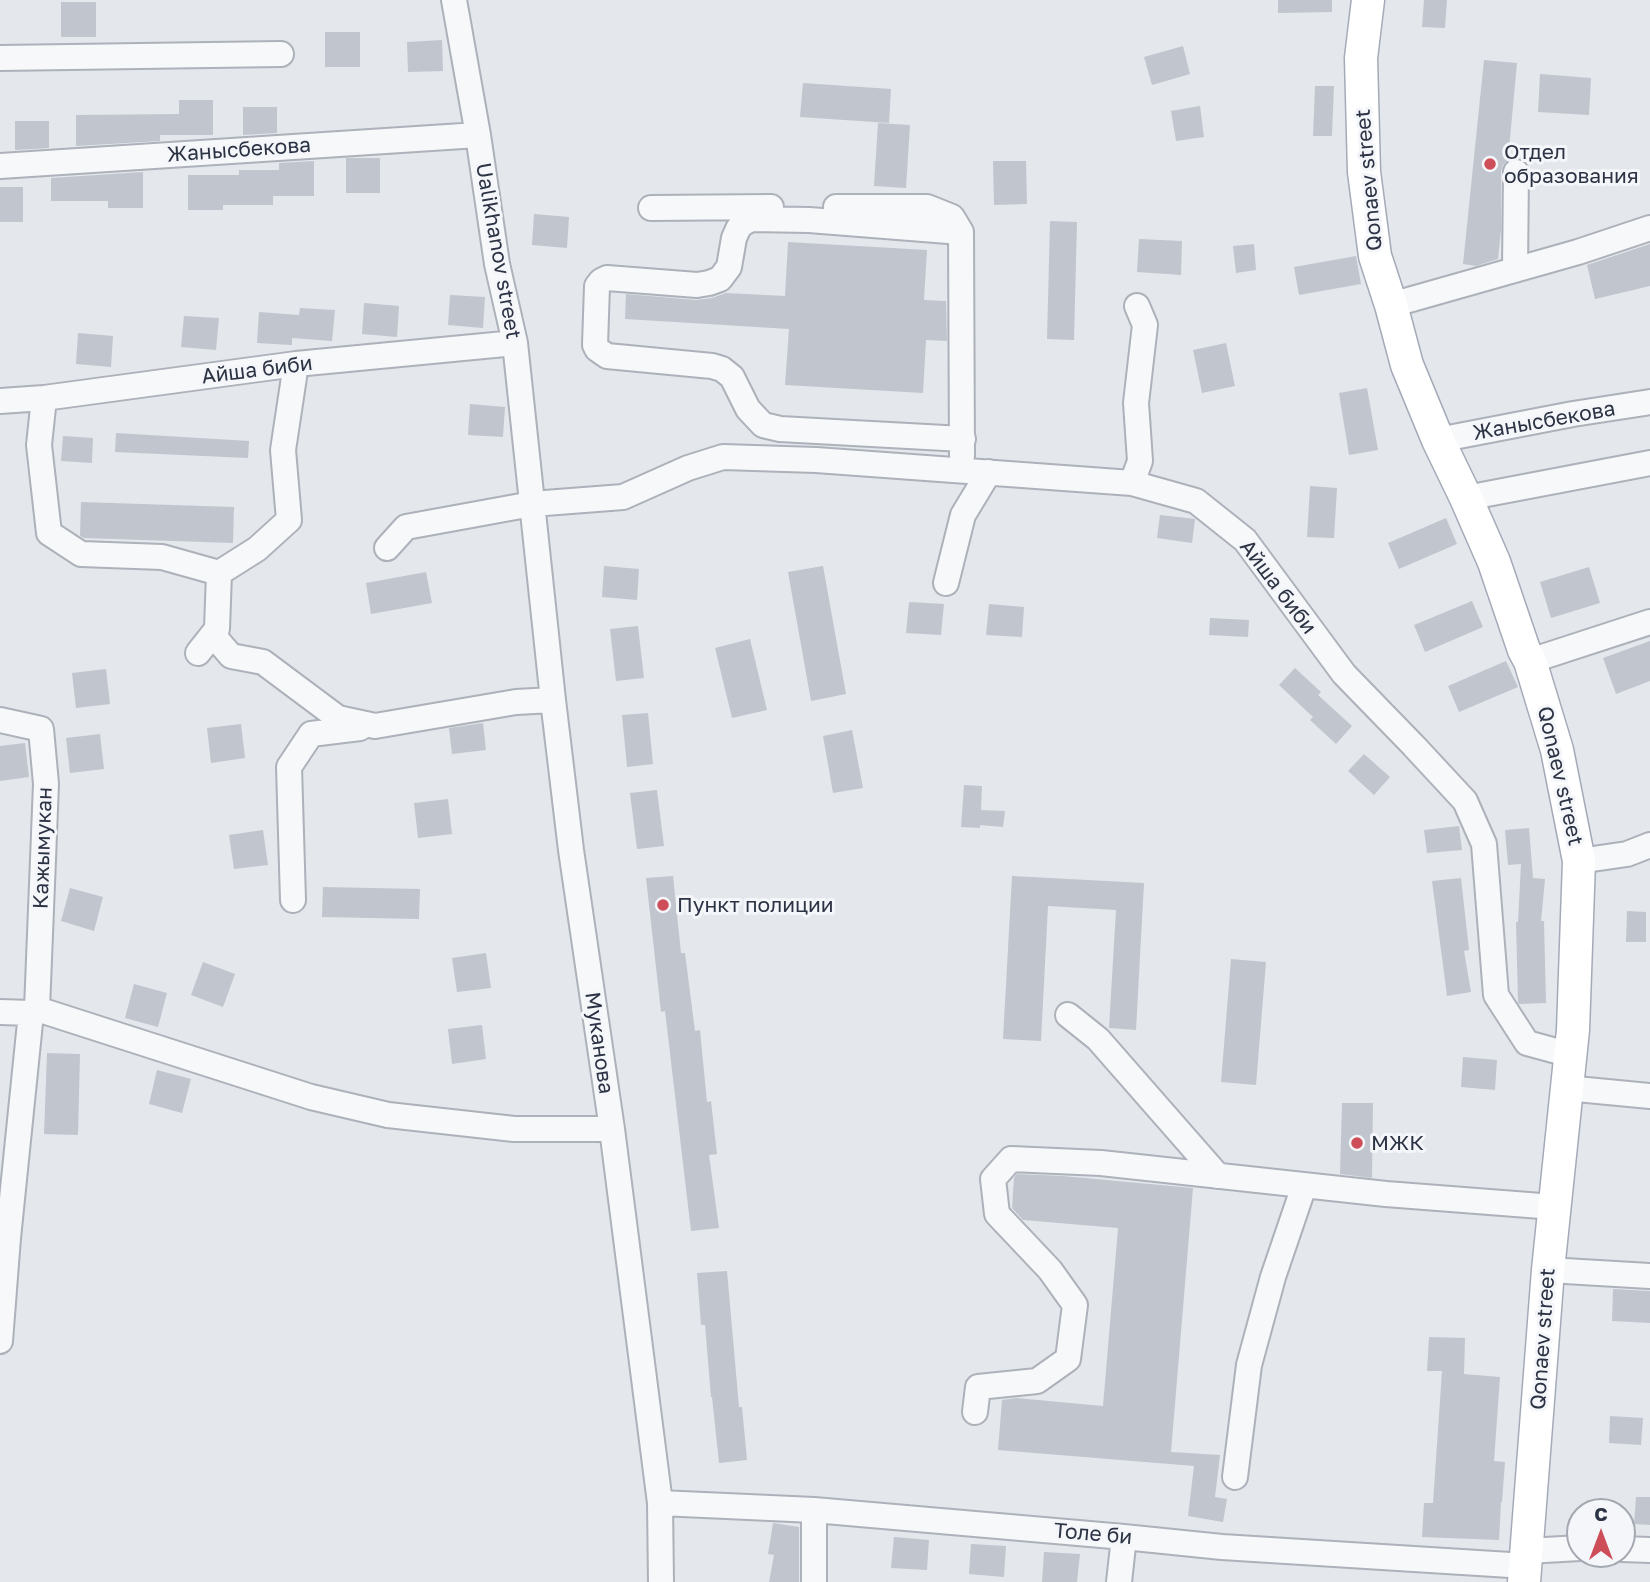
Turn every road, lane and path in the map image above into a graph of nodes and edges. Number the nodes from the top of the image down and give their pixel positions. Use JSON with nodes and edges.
{"nodes":[{"id":1,"x":454,"y":0,"type":"edge"},
{"id":2,"x":1368,"y":0,"type":"edge"},
{"id":3,"x":281,"y":54,"type":"dead end"},
{"id":4,"x":0,"y":58,"type":"edge"},
{"id":5,"x":478,"y":135,"type":"junction"},
{"id":6,"x":0,"y":165,"type":"edge"},
{"id":7,"x":1516,"y":172,"type":"dead end"},
{"id":8,"x":651,"y":208,"type":"dead end"},
{"id":9,"x":1650,"y":228,"type":"edge"},
{"id":10,"x":961,"y":232,"type":"junction"},
{"id":11,"x":1515,"y":270,"type":"junction"},
{"id":12,"x":1391,"y":305,"type":"junction"},
{"id":13,"x":1138,"y":306,"type":"dead end"},
{"id":14,"x":515,"y":343,"type":"junction"},
{"id":15,"x":296,"y":364,"type":"junction"},
{"id":16,"x":44,"y":398,"type":"junction"},
{"id":17,"x":0,"y":401,"type":"edge"},
{"id":18,"x":1650,"y":402,"type":"edge"},
{"id":19,"x":963,"y":439,"type":"junction"},
{"id":20,"x":1438,"y":440,"type":"junction"},
{"id":21,"x":1650,"y":463,"type":"edge"},
{"id":22,"x":962,"y":470,"type":"junction"},
{"id":23,"x":989,"y":472,"type":"junction"},
{"id":24,"x":1132,"y":483,"type":"junction"},
{"id":25,"x":1466,"y":498,"type":"junction"},
{"id":26,"x":532,"y":504,"type":"junction"},
{"id":27,"x":387,"y":548,"type":"dead end"},
{"id":28,"x":219,"y":573,"type":"junction"},
{"id":29,"x":946,"y":583,"type":"dead end"},
{"id":30,"x":1650,"y":622,"type":"edge"},
{"id":31,"x":1530,"y":661,"type":"junction"},
{"id":32,"x":553,"y":700,"type":"junction"},
{"id":33,"x":0,"y":720,"type":"edge"},
{"id":34,"x":375,"y":726,"type":"junction"},
{"id":35,"x":1650,"y":845,"type":"edge"},
{"id":36,"x":1579,"y":861,"type":"junction"},
{"id":37,"x":293,"y":900,"type":"dead end"},
{"id":38,"x":34,"y":1011,"type":"junction"},
{"id":39,"x":0,"y":1012,"type":"edge"},
{"id":40,"x":1068,"y":1015,"type":"dead end"},
{"id":41,"x":1571,"y":1055,"type":"junction"},
{"id":42,"x":1566,"y":1088,"type":"junction"},
{"id":43,"x":1650,"y":1096,"type":"edge"},
{"id":44,"x":612,"y":1129,"type":"junction"},
{"id":45,"x":1217,"y":1176,"type":"junction"},
{"id":46,"x":1304,"y":1186,"type":"junction"},
{"id":47,"x":1554,"y":1208,"type":"junction"},
{"id":48,"x":4,"y":1238,"type":"edge"},
{"id":49,"x":1548,"y":1270,"type":"junction"},
{"id":50,"x":1650,"y":1276,"type":"edge"},
{"id":51,"x":0,"y":1341,"type":"edge"},
{"id":52,"x":975,"y":1412,"type":"dead end"},
{"id":53,"x":1235,"y":1477,"type":"dead end"},
{"id":54,"x":660,"y":1503,"type":"junction"},
{"id":55,"x":814,"y":1510,"type":"junction"},
{"id":56,"x":1124,"y":1536,"type":"junction"},
{"id":57,"x":1566,"y":1553,"type":"edge"},
{"id":58,"x":1525,"y":1566,"type":"edge"},
{"id":59,"x":661,"y":1582,"type":"edge"},
{"id":60,"x":814,"y":1582,"type":"edge"},
{"id":61,"x":1119,"y":1582,"type":"edge"}],
"edges":[{"from":1,"to":5,"type":"street","name":"Ualikhanov street"},
{"from":2,"to":12,"type":"main road","name":"Qonaev street"},
{"from":3,"to":4,"type":"street"},
{"from":5,"to":6,"type":"street","name":"Жанысбекова"},
{"from":5,"to":14,"type":"street","name":"Ualikhanov street"},
{"from":7,"to":11,"type":"street"},
{"from":8,"to":10,"type":"street"},
{"from":9,"to":11,"type":"street"},
{"from":10,"to":19,"type":"street"},
{"from":10,"to":19,"type":"street"},
{"from":11,"to":12,"type":"street"},
{"from":12,"to":20,"type":"main road","name":"Qonaev street"},
{"from":13,"to":24,"type":"street"},
{"from":14,"to":15,"type":"street","name":"Айша биби"},
{"from":14,"to":26,"type":"street","name":"Ualikhanov street"},
{"from":15,"to":16,"type":"street","name":"Айша биби"},
{"from":15,"to":28,"type":"street"},
{"from":16,"to":17,"type":"street","name":"Айша биби"},
{"from":16,"to":28,"type":"street"},
{"from":18,"to":20,"type":"street","name":"Жанысбекова"},
{"from":19,"to":22,"type":"street"},
{"from":20,"to":25,"type":"main road","name":"Qonaev street"},
{"from":21,"to":25,"type":"street"},
{"from":22,"to":23,"type":"street","name":"Айша биби"},
{"from":22,"to":26,"type":"street","name":"Айша биби"},
{"from":23,"to":24,"type":"street","name":"Айша биби"},
{"from":23,"to":29,"type":"street"},
{"from":24,"to":41,"type":"street","name":"Айша биби"},
{"from":25,"to":31,"type":"main road","name":"Qonaev street"},
{"from":26,"to":27,"type":"street","name":"Айша биби"},
{"from":26,"to":32,"type":"street","name":"Муканова"},
{"from":28,"to":34,"type":"street"},
{"from":30,"to":31,"type":"street"},
{"from":31,"to":36,"type":"main road","name":"Qonaev street"},
{"from":32,"to":34,"type":"street"},
{"from":32,"to":44,"type":"street","name":"Муканова"},
{"from":33,"to":38,"type":"street","name":"Кажымукан"},
{"from":34,"to":37,"type":"street"},
{"from":35,"to":36,"type":"street"},
{"from":36,"to":41,"type":"main road","name":"Qonaev street"},
{"from":38,"to":39,"type":"street"},
{"from":38,"to":44,"type":"street"},
{"from":38,"to":48,"type":"street"},
{"from":40,"to":45,"type":"street"},
{"from":41,"to":42,"type":"main road","name":"Qonaev street"},
{"from":42,"to":43,"type":"street"},
{"from":42,"to":47,"type":"main road","name":"Qonaev street"},
{"from":44,"to":54,"type":"street","name":"Муканова"},
{"from":45,"to":46,"type":"street"},
{"from":45,"to":52,"type":"street"},
{"from":46,"to":47,"type":"street"},
{"from":46,"to":53,"type":"street"},
{"from":47,"to":49,"type":"main road","name":"Qonaev street"},
{"from":48,"to":51,"type":"street"},
{"from":49,"to":50,"type":"street"},
{"from":49,"to":58,"type":"main road","name":"Qonaev street"},
{"from":54,"to":55,"type":"street","name":"Толе би"},
{"from":54,"to":59,"type":"street","name":"Муканова"},
{"from":55,"to":56,"type":"street","name":"Толе би"},
{"from":55,"to":60,"type":"street"},
{"from":56,"to":58,"type":"street","name":"Толе би"},
{"from":56,"to":61,"type":"street"},
{"from":57,"to":58,"type":"street","name":"Толе би"}]}
